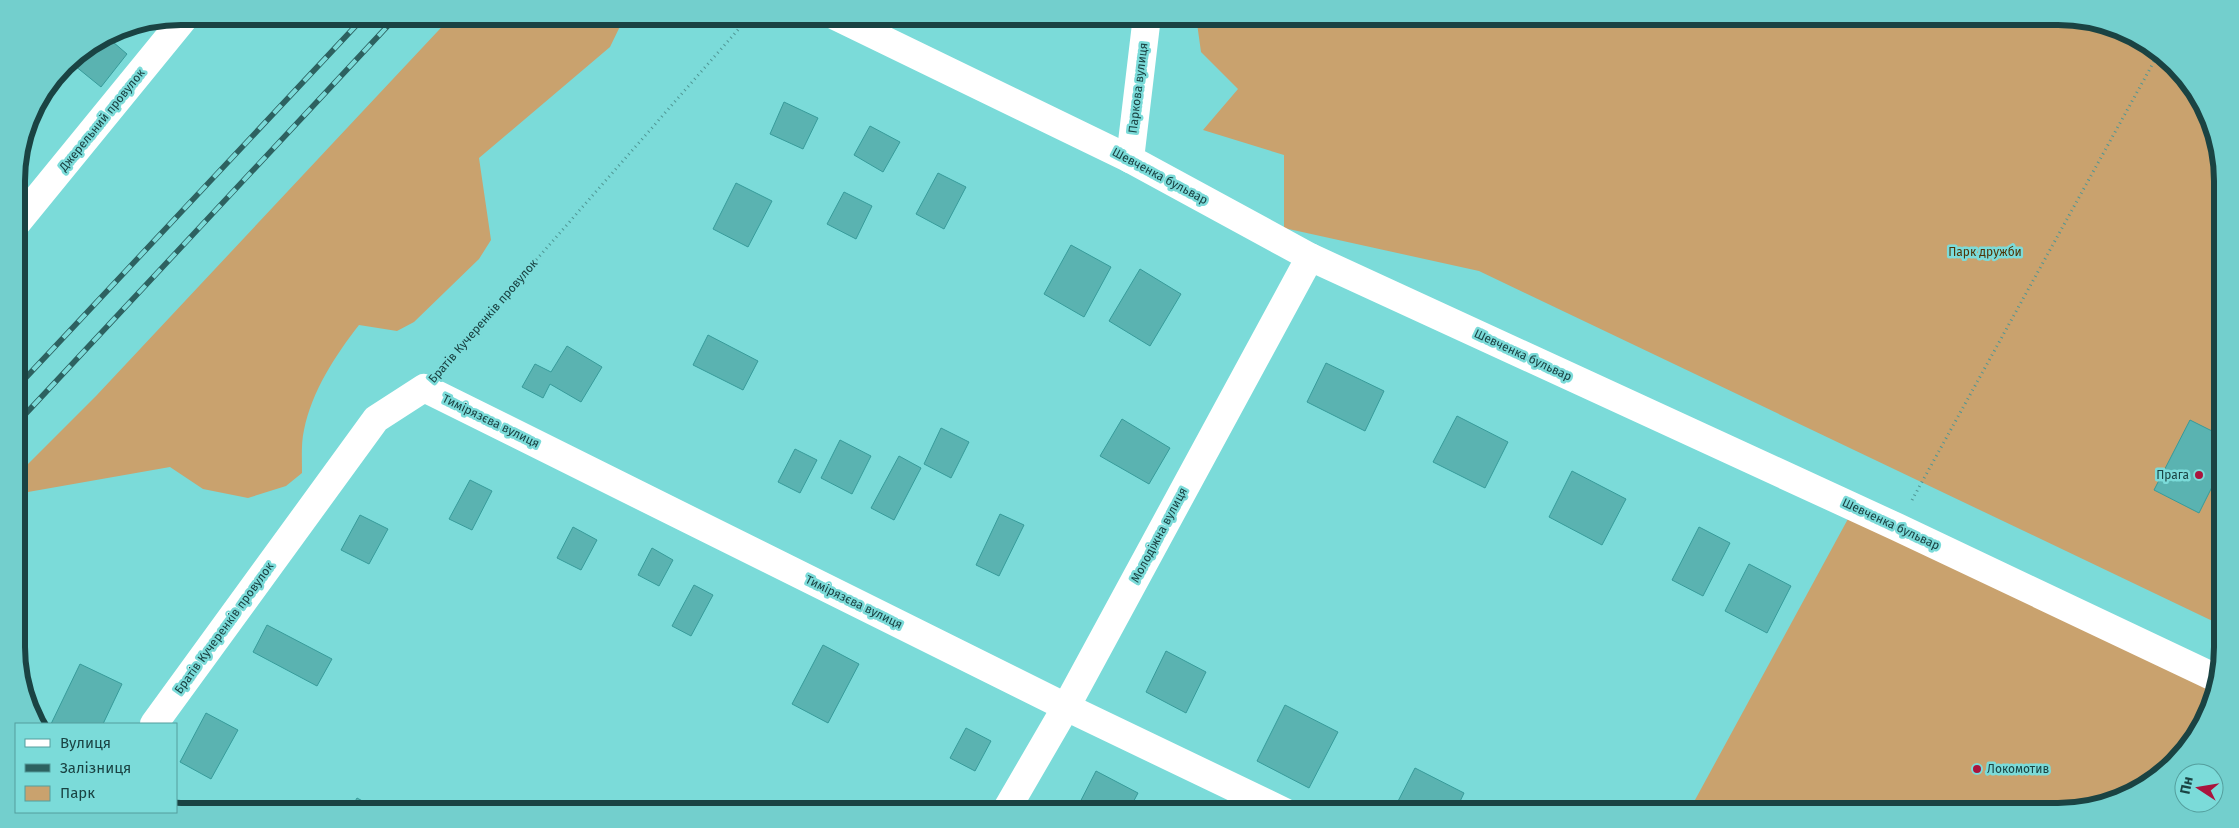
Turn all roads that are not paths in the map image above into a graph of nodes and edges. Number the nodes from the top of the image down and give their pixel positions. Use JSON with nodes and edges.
{"nodes":[{"id":1,"x":179,"y":25,"type":"edge"},
{"id":2,"x":854,"y":25,"type":"edge"},
{"id":3,"x":1146,"y":25,"type":"edge"},
{"id":4,"x":1130,"y":159,"type":"junction"},
{"id":5,"x":25,"y":213,"type":"edge"},
{"id":6,"x":1310,"y":257,"type":"junction"},
{"id":7,"x":424,"y":388,"type":"joint"},
{"id":8,"x":2211,"y":676,"type":"edge"},
{"id":9,"x":1066,"y":707,"type":"junction"},
{"id":10,"x":155,"y":723,"type":"edge"},
{"id":11,"x":1010,"y":803,"type":"edge"},
{"id":12,"x":1266,"y":803,"type":"edge"}],
"edges":[{"from":1,"to":5,"type":"street","name":"Джерельний провулок"},
{"from":2,"to":4,"type":"street","name":"Шевченка бульвар"},
{"from":3,"to":4,"type":"street","name":"Паркова вулиця"},
{"from":4,"to":6,"type":"street","name":"Шевченка бульвар"},
{"from":6,"to":8,"type":"street","name":"Шевченка бульвар"},
{"from":6,"to":9,"type":"street","name":"Молодіжна вулиця"},
{"from":7,"to":9,"type":"street","name":"Тимірязєва вулиця"},
{"from":7,"to":10,"type":"street","name":"Братів Кучеренків провулок"},
{"from":9,"to":11,"type":"street","name":"Молодіжна вулиця"},
{"from":9,"to":12,"type":"street","name":"Тимірязєва вулиця"}]}
